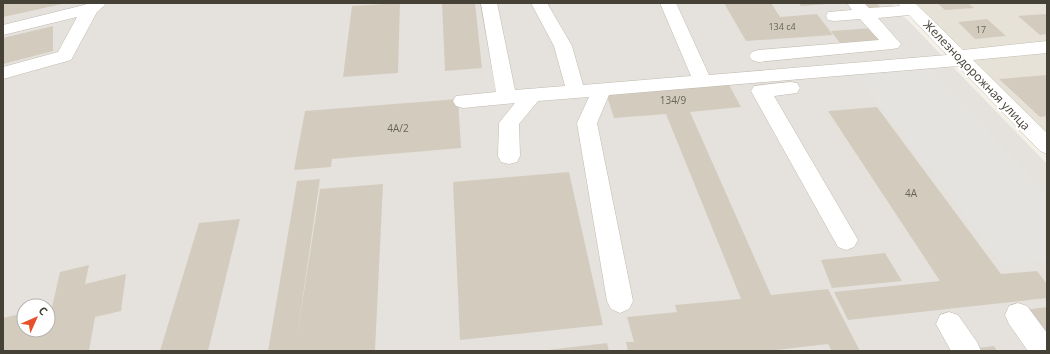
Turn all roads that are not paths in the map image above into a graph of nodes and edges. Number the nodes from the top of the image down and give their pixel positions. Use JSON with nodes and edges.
{"nodes":[{"id":1,"x":489,"y":3,"type":"edge"},
{"id":2,"x":539,"y":3,"type":"edge"},
{"id":3,"x":668,"y":3,"type":"edge"},
{"id":4,"x":95,"y":6,"type":"edge"},
{"id":5,"x":910,"y":6,"type":"edge"},
{"id":6,"x":860,"y":8,"type":"edge"},
{"id":7,"x":834,"y":16,"type":"dead end"},
{"id":8,"x":3,"y":30,"type":"edge"},
{"id":9,"x":1047,"y":47,"type":"edge"},
{"id":10,"x":758,"y":56,"type":"dead end"},
{"id":11,"x":965,"y":63,"type":"junction"},
{"id":12,"x":3,"y":73,"type":"edge"},
{"id":13,"x":703,"y":81,"type":"junction"},
{"id":14,"x":602,"y":90,"type":"junction"},
{"id":15,"x":576,"y":92,"type":"junction"},
{"id":16,"x":533,"y":95,"type":"junction"},
{"id":17,"x":507,"y":98,"type":"junction"},
{"id":18,"x":464,"y":101,"type":"dead end"},
{"id":19,"x":1047,"y":146,"type":"edge"},
{"id":20,"x":509,"y":156,"type":"dead end"},
{"id":21,"x":846,"y":240,"type":"dead end"},
{"id":22,"x":620,"y":301,"type":"dead end"},
{"id":23,"x":1018,"y":315,"type":"dead end"},
{"id":24,"x":949,"y":324,"type":"dead end"},
{"id":25,"x":967,"y":351,"type":"edge"},
{"id":26,"x":1044,"y":351,"type":"edge"}],
"edges":[{"from":1,"to":17,"type":"street"},
{"from":2,"to":15,"type":"street"},
{"from":3,"to":13,"type":"street"},
{"from":4,"to":8,"type":"street"},
{"from":4,"to":12,"type":"street"},
{"from":5,"to":6,"type":"street"},
{"from":5,"to":11,"type":"street","name":"Железнодорожная улица"},
{"from":6,"to":7,"type":"street"},
{"from":6,"to":10,"type":"street"},
{"from":9,"to":11,"type":"street"},
{"from":11,"to":13,"type":"street"},
{"from":11,"to":19,"type":"street","name":"Железнодорожная улица"},
{"from":11,"to":21,"type":"street"},
{"from":13,"to":14,"type":"street"},
{"from":14,"to":15,"type":"street"},
{"from":14,"to":22,"type":"street"},
{"from":15,"to":16,"type":"street"},
{"from":16,"to":17,"type":"street"},
{"from":16,"to":20,"type":"street"},
{"from":17,"to":18,"type":"street"},
{"from":23,"to":26,"type":"street"},
{"from":24,"to":25,"type":"street"}]}
